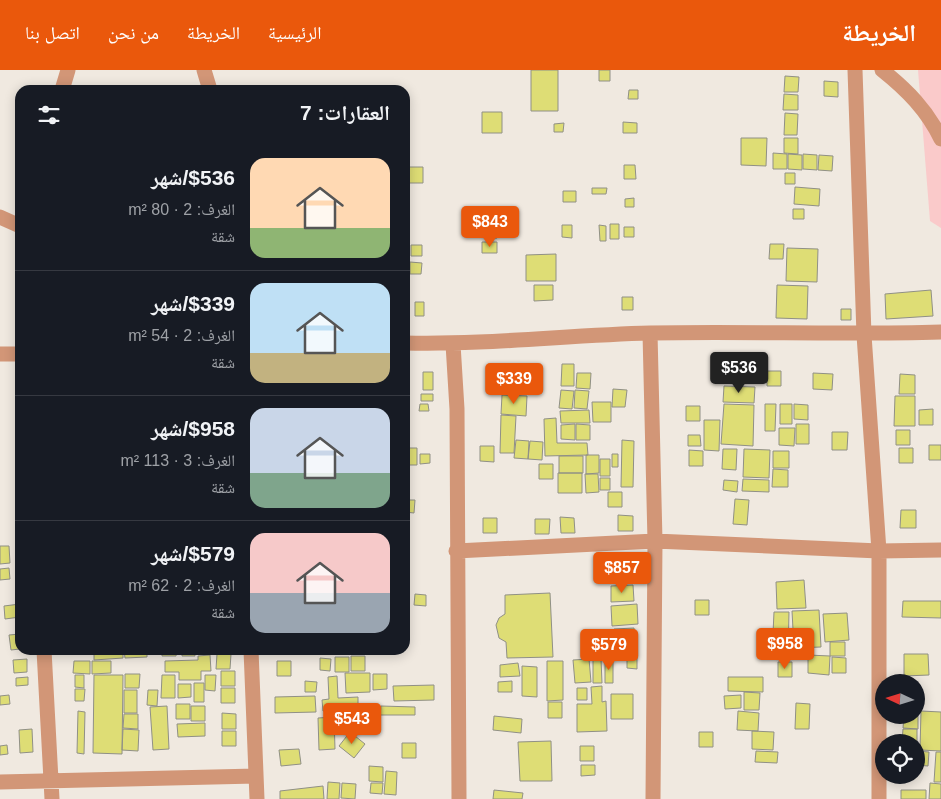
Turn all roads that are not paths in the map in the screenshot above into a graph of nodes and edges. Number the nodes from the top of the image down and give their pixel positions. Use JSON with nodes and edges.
{"nodes":[{"id":1,"x":68,"y":70,"type":"edge"},
{"id":2,"x":204,"y":70,"type":"edge"},
{"id":3,"x":855,"y":70,"type":"edge"},
{"id":4,"x":882,"y":70,"type":"edge"},
{"id":5,"x":64,"y":85,"type":"edge"},
{"id":6,"x":208,"y":85,"type":"edge"},
{"id":7,"x":941,"y":139,"type":"edge"},
{"id":8,"x":0,"y":217,"type":"edge"},
{"id":9,"x":15,"y":224,"type":"edge"},
{"id":10,"x":941,"y":332,"type":"edge"},
{"id":11,"x":650,"y":333,"type":"junction"},
{"id":12,"x":864,"y":334,"type":"junction"},
{"id":13,"x":410,"y":343,"type":"edge"},
{"id":14,"x":453,"y":344,"type":"junction"},
{"id":15,"x":0,"y":354,"type":"edge"},
{"id":16,"x":15,"y":354,"type":"edge"},
{"id":17,"x":654,"y":541,"type":"junction"},
{"id":18,"x":941,"y":550,"type":"edge"},
{"id":19,"x":456,"y":551,"type":"junction"},
{"id":20,"x":879,"y":551,"type":"junction"},
{"id":21,"x":44,"y":655,"type":"edge"},
{"id":22,"x":251,"y":655,"type":"edge"},
{"id":23,"x":256,"y":776,"type":"junction"},
{"id":24,"x":0,"y":782,"type":"edge"},
{"id":25,"x":51,"y":782,"type":"junction"},
{"id":26,"x":52,"y":799,"type":"edge"},
{"id":27,"x":257,"y":799,"type":"edge"},
{"id":28,"x":459,"y":799,"type":"edge"},
{"id":29,"x":653,"y":799,"type":"edge"},
{"id":30,"x":879,"y":799,"type":"edge"}],
"edges":[{"from":1,"to":5,"type":"street"},
{"from":2,"to":6,"type":"street"},
{"from":3,"to":12,"type":"street"},
{"from":4,"to":7,"type":"street"},
{"from":8,"to":9,"type":"street"},
{"from":10,"to":12,"type":"street"},
{"from":11,"to":12,"type":"street"},
{"from":11,"to":14,"type":"street"},
{"from":11,"to":17,"type":"street"},
{"from":12,"to":20,"type":"street"},
{"from":13,"to":14,"type":"street"},
{"from":14,"to":19,"type":"street"},
{"from":15,"to":16,"type":"street"},
{"from":17,"to":19,"type":"street"},
{"from":17,"to":20,"type":"street"},
{"from":17,"to":29,"type":"street"},
{"from":18,"to":20,"type":"street"},
{"from":19,"to":28,"type":"street"},
{"from":20,"to":30,"type":"street"},
{"from":21,"to":25,"type":"street"},
{"from":22,"to":23,"type":"street"},
{"from":23,"to":25,"type":"street"},
{"from":23,"to":27,"type":"street"},
{"from":24,"to":25,"type":"street"},
{"from":25,"to":26,"type":"street"}]}
